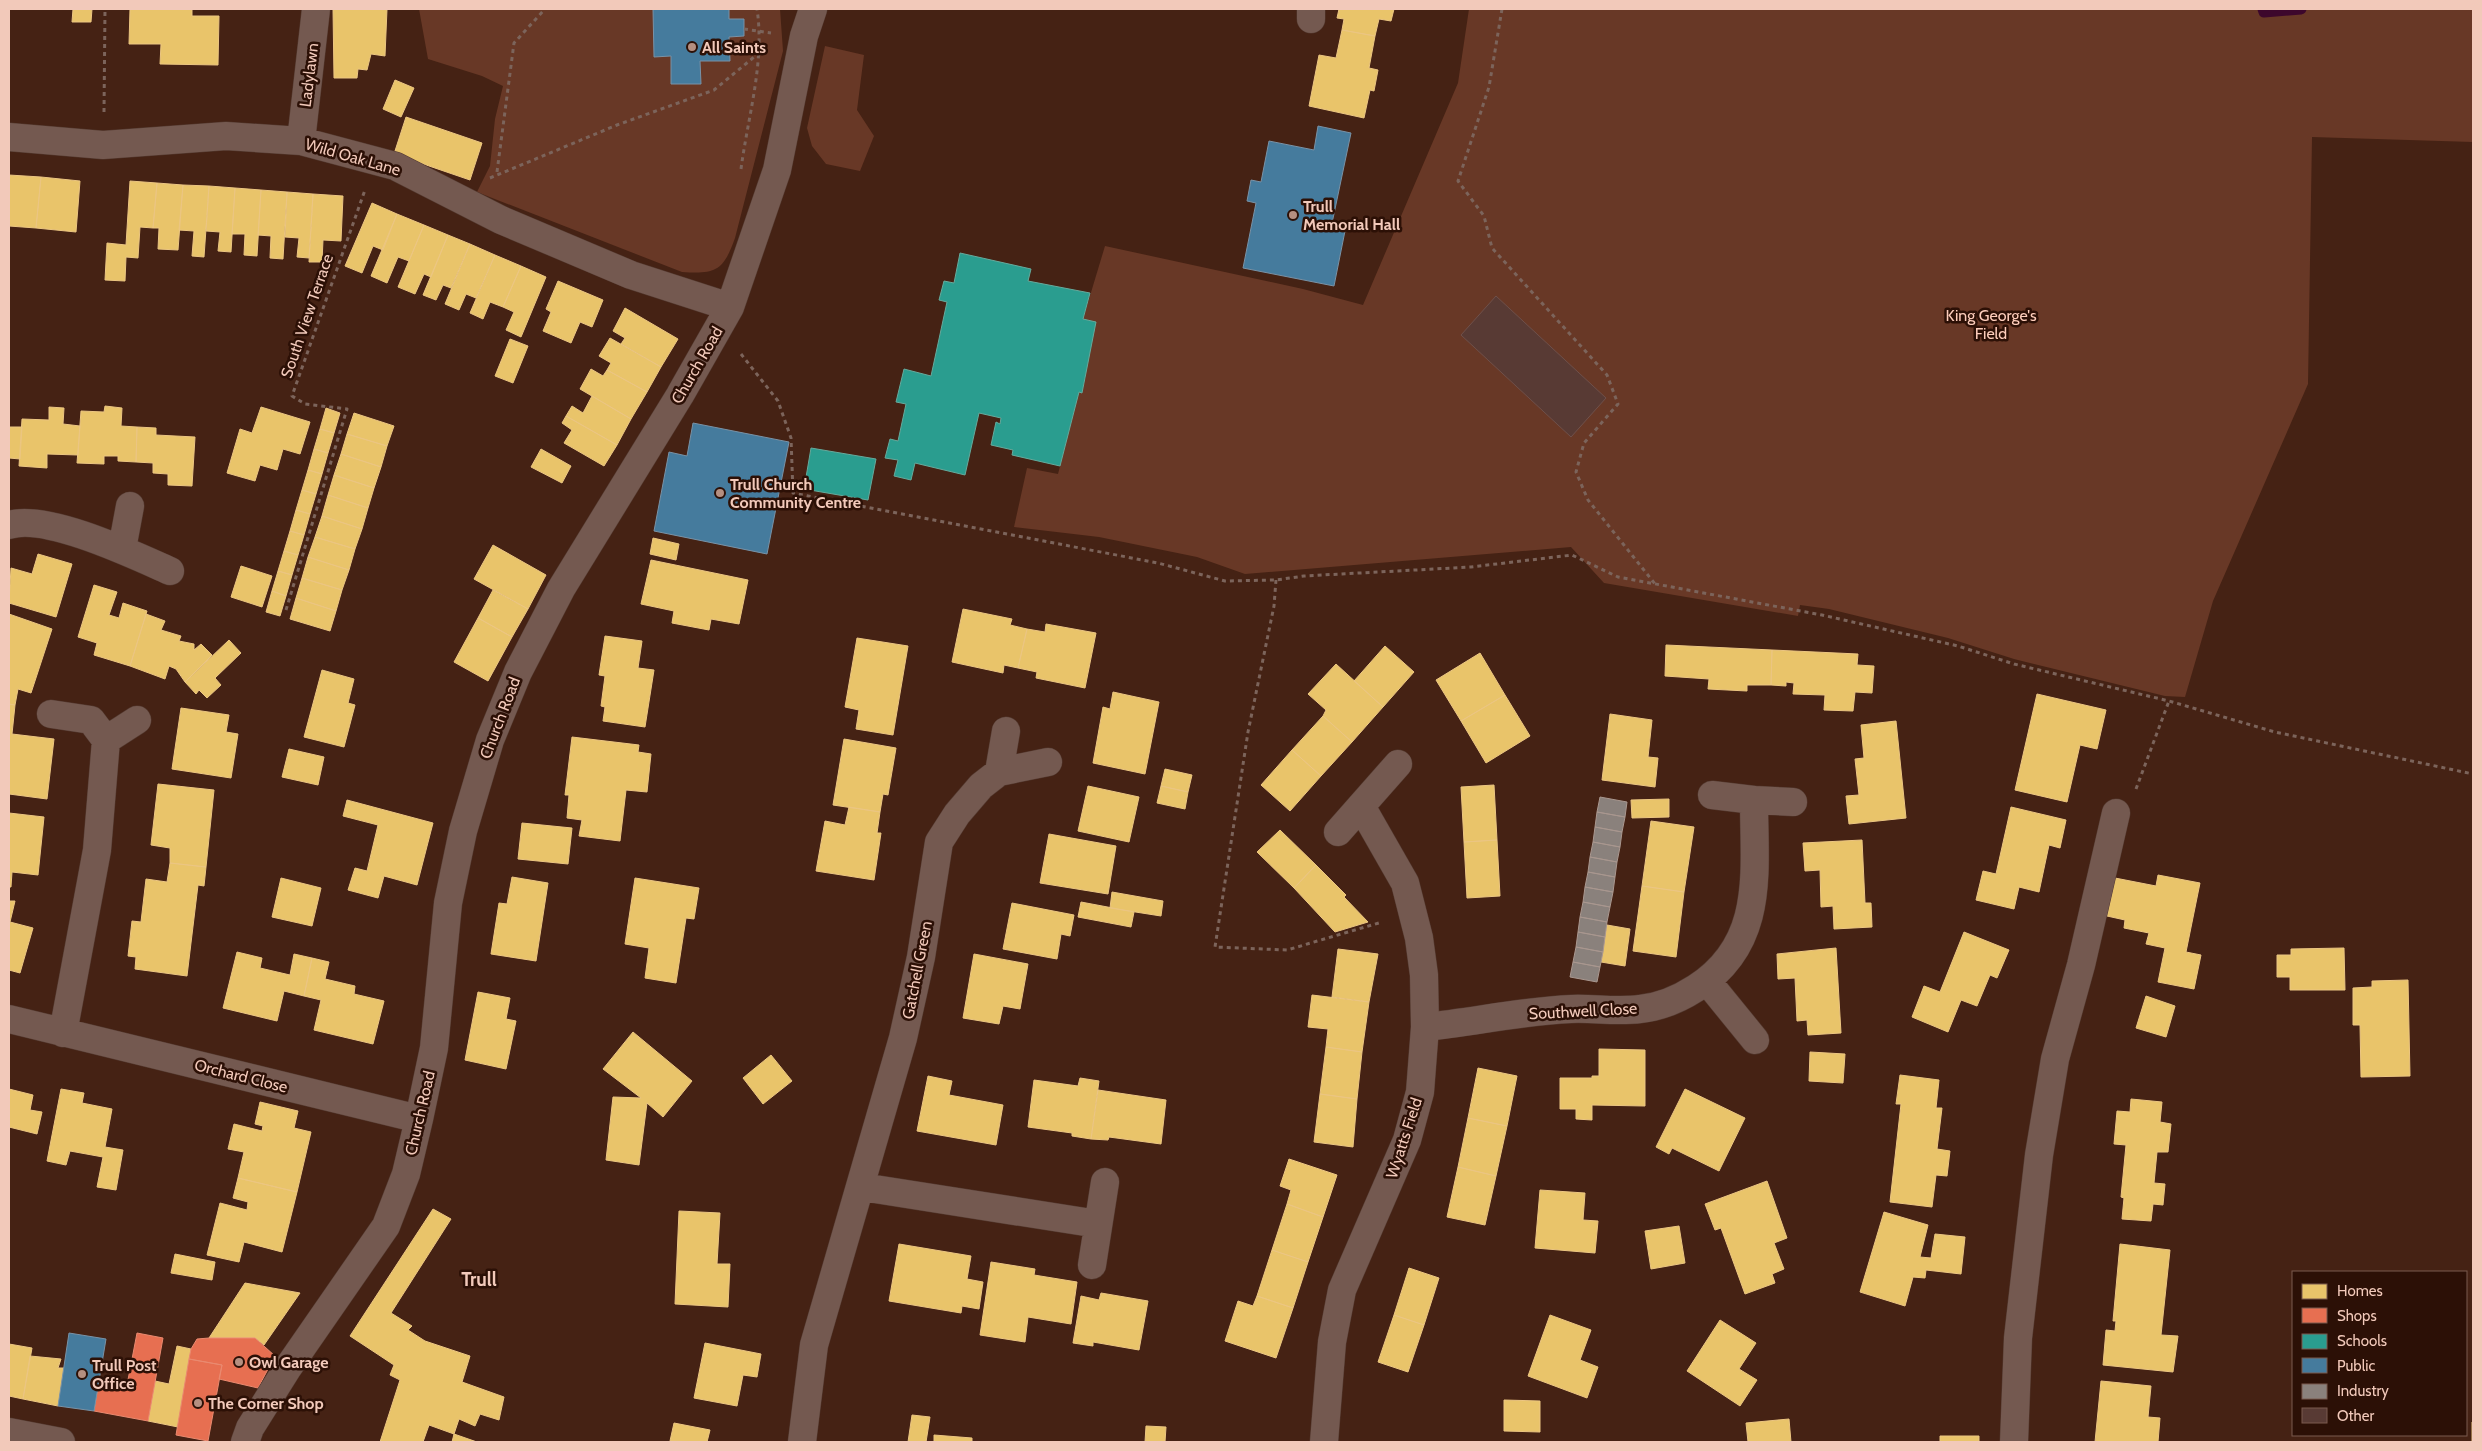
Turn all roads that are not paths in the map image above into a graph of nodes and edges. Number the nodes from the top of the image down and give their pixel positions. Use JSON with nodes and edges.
{"nodes":[{"id":1,"x":316,"y":9,"type":"edge"},
{"id":2,"x":813,"y":9,"type":"edge"},
{"id":3,"x":9,"y":137,"type":"edge"},
{"id":4,"x":301,"y":141,"type":"junction"},
{"id":5,"x":730,"y":307,"type":"junction"},
{"id":6,"x":130,"y":506,"type":"dead end"},
{"id":7,"x":9,"y":524,"type":"edge"},
{"id":8,"x":122,"y":550,"type":"junction"},
{"id":9,"x":170,"y":571,"type":"dead end"},
{"id":10,"x":50,"y":714,"type":"dead end"},
{"id":11,"x":137,"y":720,"type":"dead end"},
{"id":12,"x":1006,"y":732,"type":"dead end"},
{"id":13,"x":106,"y":740,"type":"junction"},
{"id":14,"x":1048,"y":762,"type":"dead end"},
{"id":15,"x":1398,"y":764,"type":"dead end"},
{"id":16,"x":999,"y":772,"type":"junction"},
{"id":17,"x":1712,"y":795,"type":"dead end"},
{"id":18,"x":1754,"y":800,"type":"junction"},
{"id":19,"x":1793,"y":802,"type":"dead end"},
{"id":20,"x":1361,"y":806,"type":"junction"},
{"id":21,"x":2116,"y":813,"type":"road end"},
{"id":22,"x":1338,"y":832,"type":"dead end"},
{"id":23,"x":1707,"y":981,"type":"junction"},
{"id":24,"x":9,"y":1019,"type":"edge"},
{"id":25,"x":1425,"y":1027,"type":"junction"},
{"id":26,"x":63,"y":1033,"type":"junction"},
{"id":27,"x":1755,"y":1040,"type":"dead end"},
{"id":28,"x":419,"y":1119,"type":"junction"},
{"id":29,"x":1105,"y":1182,"type":"dead end"},
{"id":30,"x":862,"y":1187,"type":"junction"},
{"id":31,"x":1098,"y":1224,"type":"junction"},
{"id":32,"x":1092,"y":1265,"type":"dead end"},
{"id":33,"x":9,"y":1432,"type":"edge"},
{"id":34,"x":61,"y":1442,"type":"edge"},
{"id":35,"x":245,"y":1442,"type":"edge"},
{"id":36,"x":802,"y":1442,"type":"edge"},
{"id":37,"x":1324,"y":1442,"type":"edge"},
{"id":38,"x":2014,"y":1442,"type":"edge"}],
"edges":[{"from":1,"to":4,"type":"street","name":"Ladylawn"},
{"from":2,"to":5,"type":"street","name":"Church Road"},
{"from":3,"to":4,"type":"street","name":"Wild Oak Lane"},
{"from":4,"to":5,"type":"street","name":"Wild Oak Lane"},
{"from":5,"to":28,"type":"street","name":"Church Road"},
{"from":6,"to":8,"type":"street"},
{"from":7,"to":8,"type":"street"},
{"from":8,"to":9,"type":"street"},
{"from":10,"to":13,"type":"street"},
{"from":11,"to":13,"type":"street"},
{"from":12,"to":16,"type":"street"},
{"from":13,"to":26,"type":"street"},
{"from":14,"to":16,"type":"street","name":"Gatchell Green"},
{"from":15,"to":20,"type":"street"},
{"from":16,"to":30,"type":"street","name":"Gatchell Green"},
{"from":17,"to":18,"type":"street"},
{"from":18,"to":19,"type":"street"},
{"from":18,"to":23,"type":"street","name":"Southwell Close"},
{"from":20,"to":22,"type":"street"},
{"from":20,"to":25,"type":"street","name":"Wyatts Field"},
{"from":21,"to":38,"type":"street"},
{"from":23,"to":25,"type":"street","name":"Southwell Close"},
{"from":23,"to":27,"type":"street"},
{"from":24,"to":26,"type":"street","name":"Orchard Close"},
{"from":25,"to":37,"type":"street","name":"Wyatts Field"},
{"from":26,"to":28,"type":"street","name":"Orchard Close"},
{"from":28,"to":35,"type":"street","name":"Church Road"},
{"from":29,"to":31,"type":"street"},
{"from":30,"to":31,"type":"street"},
{"from":30,"to":36,"type":"street","name":"Gatchell Green"},
{"from":31,"to":32,"type":"street"},
{"from":33,"to":34,"type":"street"}]}
